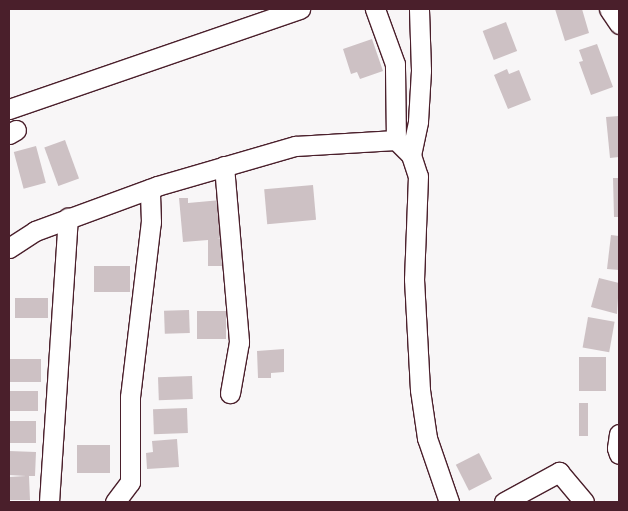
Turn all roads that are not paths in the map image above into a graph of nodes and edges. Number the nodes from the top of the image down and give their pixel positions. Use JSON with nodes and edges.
{"nodes":[{"id":1,"x":300,"y":9,"type":"edge"},
{"id":2,"x":375,"y":9,"type":"edge"},
{"id":3,"x":419,"y":9,"type":"edge"},
{"id":4,"x":609,"y":9,"type":"edge"},
{"id":5,"x":619,"y":24,"type":"edge"},
{"id":6,"x":9,"y":109,"type":"edge"},
{"id":7,"x":396,"y":140,"type":"junction"},
{"id":8,"x":411,"y":155,"type":"junction"},
{"id":9,"x":224,"y":166,"type":"junction"},
{"id":10,"x":150,"y":189,"type":"junction"},
{"id":11,"x":68,"y":218,"type":"junction"},
{"id":12,"x":9,"y":248,"type":"edge"},
{"id":13,"x":230,"y":394,"type":"dead end"},
{"id":14,"x":619,"y":434,"type":"edge"},
{"id":15,"x":619,"y":454,"type":"edge"},
{"id":16,"x":49,"y":502,"type":"edge"},
{"id":17,"x":115,"y":502,"type":"edge"},
{"id":18,"x":450,"y":502,"type":"edge"},
{"id":19,"x":504,"y":502,"type":"edge"},
{"id":20,"x":584,"y":502,"type":"edge"}],
"edges":[{"from":1,"to":6,"type":"street"},
{"from":2,"to":7,"type":"street"},
{"from":3,"to":8,"type":"street"},
{"from":4,"to":5,"type":"street"},
{"from":7,"to":8,"type":"street"},
{"from":7,"to":9,"type":"street"},
{"from":8,"to":18,"type":"street"},
{"from":9,"to":10,"type":"street"},
{"from":9,"to":13,"type":"street"},
{"from":10,"to":11,"type":"street"},
{"from":10,"to":17,"type":"street"},
{"from":11,"to":12,"type":"street"},
{"from":11,"to":16,"type":"street"},
{"from":14,"to":15,"type":"street"},
{"from":19,"to":20,"type":"street"}]}
